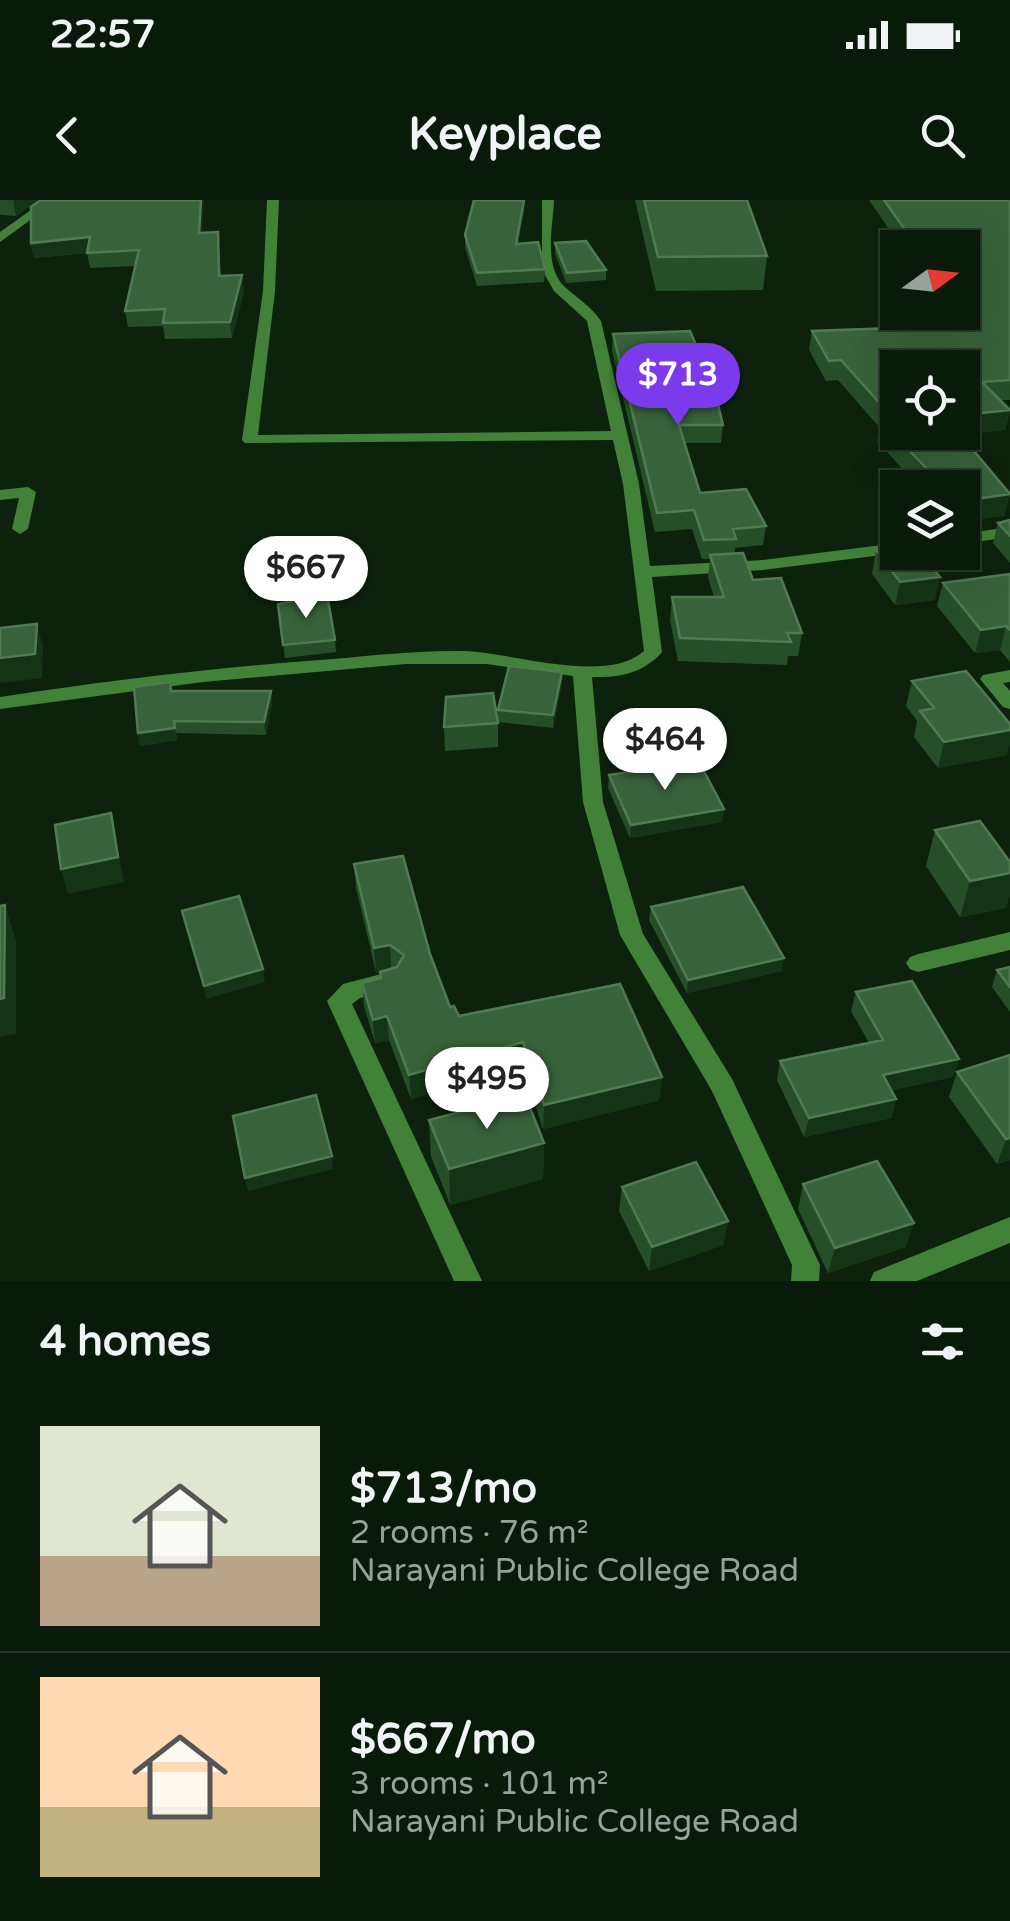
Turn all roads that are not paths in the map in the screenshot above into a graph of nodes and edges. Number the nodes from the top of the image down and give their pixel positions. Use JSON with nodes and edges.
{"nodes":[{"id":1,"x":52,"y":200,"type":"edge"},
{"id":2,"x":274,"y":200,"type":"edge"},
{"id":3,"x":548,"y":200,"type":"edge"},
{"id":4,"x":0,"y":238,"type":"edge"},
{"id":5,"x":619,"y":435,"type":"junction"},
{"id":6,"x":0,"y":494,"type":"edge"},
{"id":7,"x":20,"y":528,"type":"dead end"},
{"id":8,"x":1010,"y":532,"type":"edge"},
{"id":9,"x":980,"y":536,"type":"edge"},
{"id":10,"x":880,"y":550,"type":"edge"},
{"id":11,"x":644,"y":572,"type":"junction"},
{"id":12,"x":582,"y":672,"type":"junction"},
{"id":13,"x":1010,"y":676,"type":"edge"},
{"id":14,"x":1010,"y":702,"type":"edge"},
{"id":15,"x":0,"y":703,"type":"edge"},
{"id":16,"x":1010,"y":941,"type":"edge"},
{"id":17,"x":918,"y":963,"type":"dead end"},
{"id":18,"x":390,"y":981,"type":"edge"},
{"id":19,"x":1010,"y":1230,"type":"edge"},
{"id":20,"x":468,"y":1281,"type":"edge"},
{"id":21,"x":805,"y":1281,"type":"edge"},
{"id":22,"x":884,"y":1281,"type":"edge"}],
"edges":[{"from":1,"to":4,"type":"street"},
{"from":2,"to":5,"type":"street"},
{"from":3,"to":5,"type":"street"},
{"from":5,"to":11,"type":"street"},
{"from":6,"to":7,"type":"street"},
{"from":8,"to":9,"type":"street"},
{"from":10,"to":11,"type":"street"},
{"from":11,"to":12,"type":"street"},
{"from":12,"to":15,"type":"street"},
{"from":12,"to":21,"type":"street"},
{"from":13,"to":14,"type":"street"},
{"from":16,"to":17,"type":"street"},
{"from":18,"to":20,"type":"street"},
{"from":19,"to":22,"type":"street"}]}
